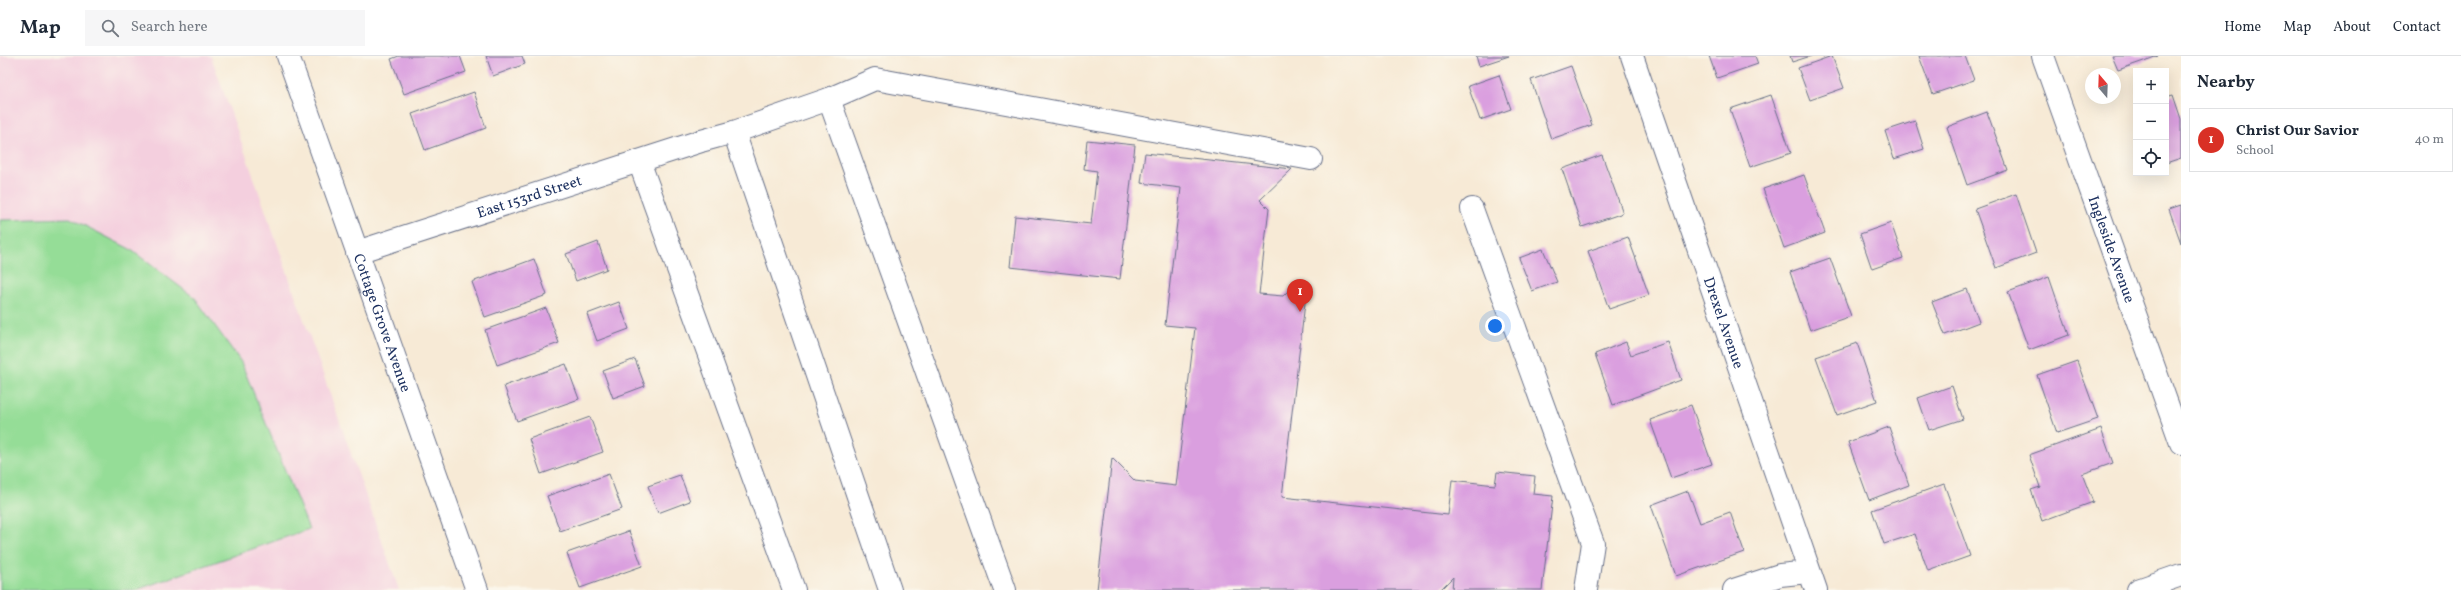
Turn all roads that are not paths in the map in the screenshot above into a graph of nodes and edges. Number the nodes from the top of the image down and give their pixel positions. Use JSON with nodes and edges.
{"nodes":[{"id":1,"x":288,"y":56,"type":"edge"},
{"id":2,"x":1632,"y":56,"type":"edge"},
{"id":3,"x":2042,"y":56,"type":"edge"},
{"id":4,"x":829,"y":99,"type":"junction"},
{"id":5,"x":734,"y":132,"type":"junction"},
{"id":6,"x":1311,"y":159,"type":"dead end"},
{"id":7,"x":639,"y":161,"type":"junction"},
{"id":8,"x":1472,"y":209,"type":"dead end"},
{"id":9,"x":357,"y":252,"type":"junction"},
{"id":10,"x":2181,"y":443,"type":"edge"},
{"id":11,"x":2181,"y":575,"type":"edge"},
{"id":12,"x":1812,"y":581,"type":"edge"},
{"id":13,"x":477,"y":590,"type":"edge"},
{"id":14,"x":794,"y":590,"type":"edge"},
{"id":15,"x":890,"y":590,"type":"edge"},
{"id":16,"x":1005,"y":590,"type":"edge"},
{"id":17,"x":1586,"y":590,"type":"edge"},
{"id":18,"x":1734,"y":590,"type":"edge"},
{"id":19,"x":2138,"y":590,"type":"edge"}],
"edges":[{"from":1,"to":9,"type":"street","name":"Cottage Grove Avenue"},
{"from":2,"to":12,"type":"street","name":"Drexel Avenue"},
{"from":3,"to":10,"type":"street","name":"Ingleside Avenue"},
{"from":4,"to":5,"type":"street","name":"East 153rd Street"},
{"from":4,"to":6,"type":"street","name":"East 153rd Street"},
{"from":4,"to":16,"type":"street"},
{"from":5,"to":7,"type":"street","name":"East 153rd Street"},
{"from":5,"to":15,"type":"street"},
{"from":7,"to":9,"type":"street","name":"East 153rd Street"},
{"from":7,"to":14,"type":"street"},
{"from":8,"to":17,"type":"street"},
{"from":9,"to":13,"type":"street","name":"Cottage Grove Avenue"},
{"from":11,"to":19,"type":"street"},
{"from":12,"to":18,"type":"street"}]}
